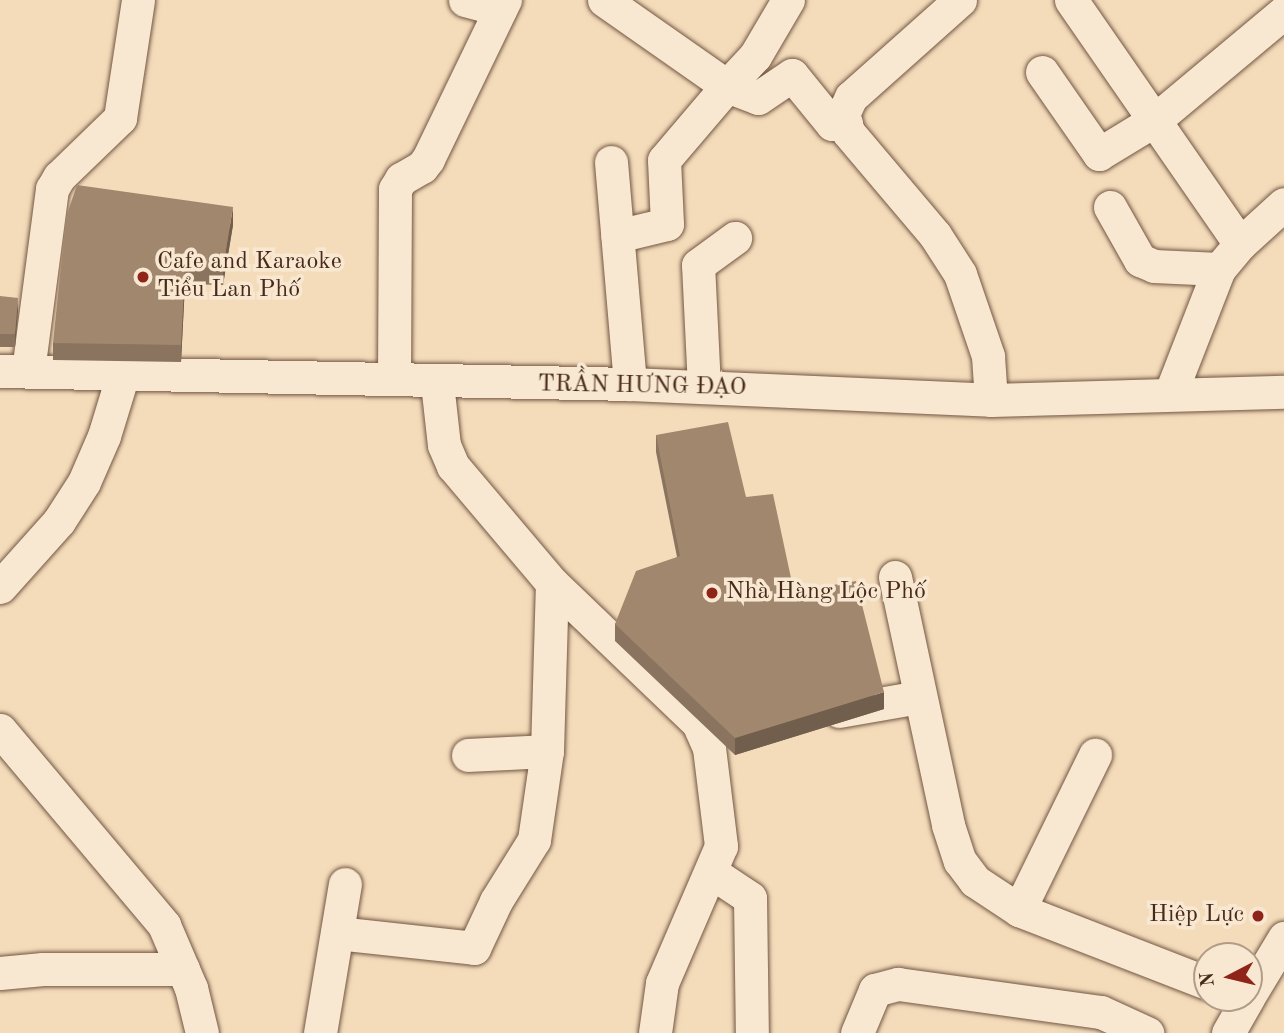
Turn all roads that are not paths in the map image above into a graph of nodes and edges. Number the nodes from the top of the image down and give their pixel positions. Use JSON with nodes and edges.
{"nodes":[{"id":1,"x":138,"y":0,"type":"edge"},
{"id":2,"x":464,"y":0,"type":"edge"},
{"id":3,"x":788,"y":0,"type":"edge"},
{"id":4,"x":960,"y":0,"type":"edge"},
{"id":5,"x":603,"y":1,"type":"edge"},
{"id":6,"x":1080,"y":3,"type":"edge"},
{"id":7,"x":502,"y":5,"type":"edge"},
{"id":8,"x":1284,"y":12,"type":"edge"},
{"id":9,"x":1042,"y":72,"type":"dead end"},
{"id":10,"x":727,"y":86,"type":"junction"},
{"id":11,"x":1155,"y":120,"type":"junction"},
{"id":12,"x":846,"y":123,"type":"junction"},
{"id":13,"x":611,"y":162,"type":"dead end"},
{"id":14,"x":1284,"y":204,"type":"edge"},
{"id":15,"x":1110,"y":207,"type":"dead end"},
{"id":16,"x":617,"y":236,"type":"junction"},
{"id":17,"x":735,"y":238,"type":"dead end"},
{"id":18,"x":1240,"y":244,"type":"junction"},
{"id":19,"x":1219,"y":269,"type":"junction"},
{"id":20,"x":14,"y":371,"type":"edge"},
{"id":21,"x":123,"y":374,"type":"junction"},
{"id":22,"x":394,"y":379,"type":"junction"},
{"id":23,"x":437,"y":383,"type":"junction"},
{"id":24,"x":630,"y":384,"type":"junction"},
{"id":25,"x":704,"y":387,"type":"junction"},
{"id":26,"x":1171,"y":392,"type":"junction"},
{"id":27,"x":1284,"y":392,"type":"edge"},
{"id":28,"x":991,"y":400,"type":"junction"},
{"id":29,"x":895,"y":577,"type":"dead end"},
{"id":30,"x":552,"y":583,"type":"junction"},
{"id":31,"x":0,"y":587,"type":"edge"},
{"id":32,"x":919,"y":697,"type":"junction"},
{"id":33,"x":804,"y":722,"type":"edge"},
{"id":34,"x":0,"y":730,"type":"edge"},
{"id":35,"x":745,"y":740,"type":"edge"},
{"id":36,"x":709,"y":748,"type":"junction"},
{"id":37,"x":547,"y":751,"type":"junction"},
{"id":38,"x":468,"y":755,"type":"dead end"},
{"id":39,"x":1095,"y":755,"type":"dead end"},
{"id":40,"x":711,"y":872,"type":"junction"},
{"id":41,"x":345,"y":884,"type":"dead end"},
{"id":42,"x":1019,"y":910,"type":"junction"},
{"id":43,"x":337,"y":933,"type":"junction"},
{"id":44,"x":1284,"y":938,"type":"edge"},
{"id":45,"x":183,"y":969,"type":"junction"},
{"id":46,"x":1263,"y":972,"type":"edge"},
{"id":47,"x":0,"y":973,"type":"edge"},
{"id":48,"x":1193,"y":978,"type":"edge"},
{"id":49,"x":1239,"y":1012,"type":"edge"},
{"id":50,"x":202,"y":1033,"type":"edge"},
{"id":51,"x":320,"y":1033,"type":"edge"},
{"id":52,"x":655,"y":1033,"type":"edge"},
{"id":53,"x":752,"y":1033,"type":"edge"},
{"id":54,"x":857,"y":1033,"type":"edge"},
{"id":55,"x":1146,"y":1033,"type":"edge"},
{"id":56,"x":1228,"y":1033,"type":"edge"}],
"edges":[{"from":1,"to":20,"type":"street"},
{"from":2,"to":7,"type":"street"},
{"from":3,"to":10,"type":"street"},
{"from":4,"to":12,"type":"street"},
{"from":5,"to":10,"type":"street"},
{"from":6,"to":11,"type":"street"},
{"from":7,"to":22,"type":"street"},
{"from":8,"to":11,"type":"street"},
{"from":9,"to":11,"type":"street"},
{"from":10,"to":12,"type":"street"},
{"from":10,"to":16,"type":"street"},
{"from":11,"to":18,"type":"street"},
{"from":12,"to":28,"type":"street"},
{"from":13,"to":16,"type":"street"},
{"from":14,"to":18,"type":"street"},
{"from":15,"to":19,"type":"street"},
{"from":16,"to":24,"type":"street"},
{"from":17,"to":25,"type":"street"},
{"from":18,"to":19,"type":"street"},
{"from":19,"to":26,"type":"street"},
{"from":20,"to":21,"type":"street","name":"TRẦN HƯNG ĐẠO"},
{"from":21,"to":22,"type":"street","name":"TRẦN HƯNG ĐẠO"},
{"from":21,"to":31,"type":"street"},
{"from":22,"to":23,"type":"street","name":"TRẦN HƯNG ĐẠO"},
{"from":23,"to":24,"type":"street","name":"TRẦN HƯNG ĐẠO"},
{"from":23,"to":30,"type":"street"},
{"from":24,"to":25,"type":"street","name":"TRẦN HƯNG ĐẠO"},
{"from":25,"to":28,"type":"street","name":"TRẦN HƯNG ĐẠO"},
{"from":26,"to":27,"type":"street","name":"TRẦN HƯNG ĐẠO"},
{"from":26,"to":28,"type":"street","name":"TRẦN HƯNG ĐẠO"},
{"from":29,"to":32,"type":"street"},
{"from":30,"to":36,"type":"street"},
{"from":30,"to":37,"type":"street"},
{"from":32,"to":33,"type":"street"},
{"from":32,"to":42,"type":"street"},
{"from":34,"to":45,"type":"street"},
{"from":35,"to":36,"type":"street"},
{"from":36,"to":40,"type":"street"},
{"from":37,"to":38,"type":"street"},
{"from":37,"to":43,"type":"street"},
{"from":39,"to":42,"type":"street"},
{"from":40,"to":52,"type":"street"},
{"from":40,"to":53,"type":"street"},
{"from":41,"to":43,"type":"street"},
{"from":42,"to":48,"type":"street"},
{"from":43,"to":51,"type":"street"},
{"from":44,"to":46,"type":"street"},
{"from":45,"to":47,"type":"street"},
{"from":45,"to":50,"type":"street"},
{"from":49,"to":56,"type":"street"},
{"from":54,"to":55,"type":"street"}]}
